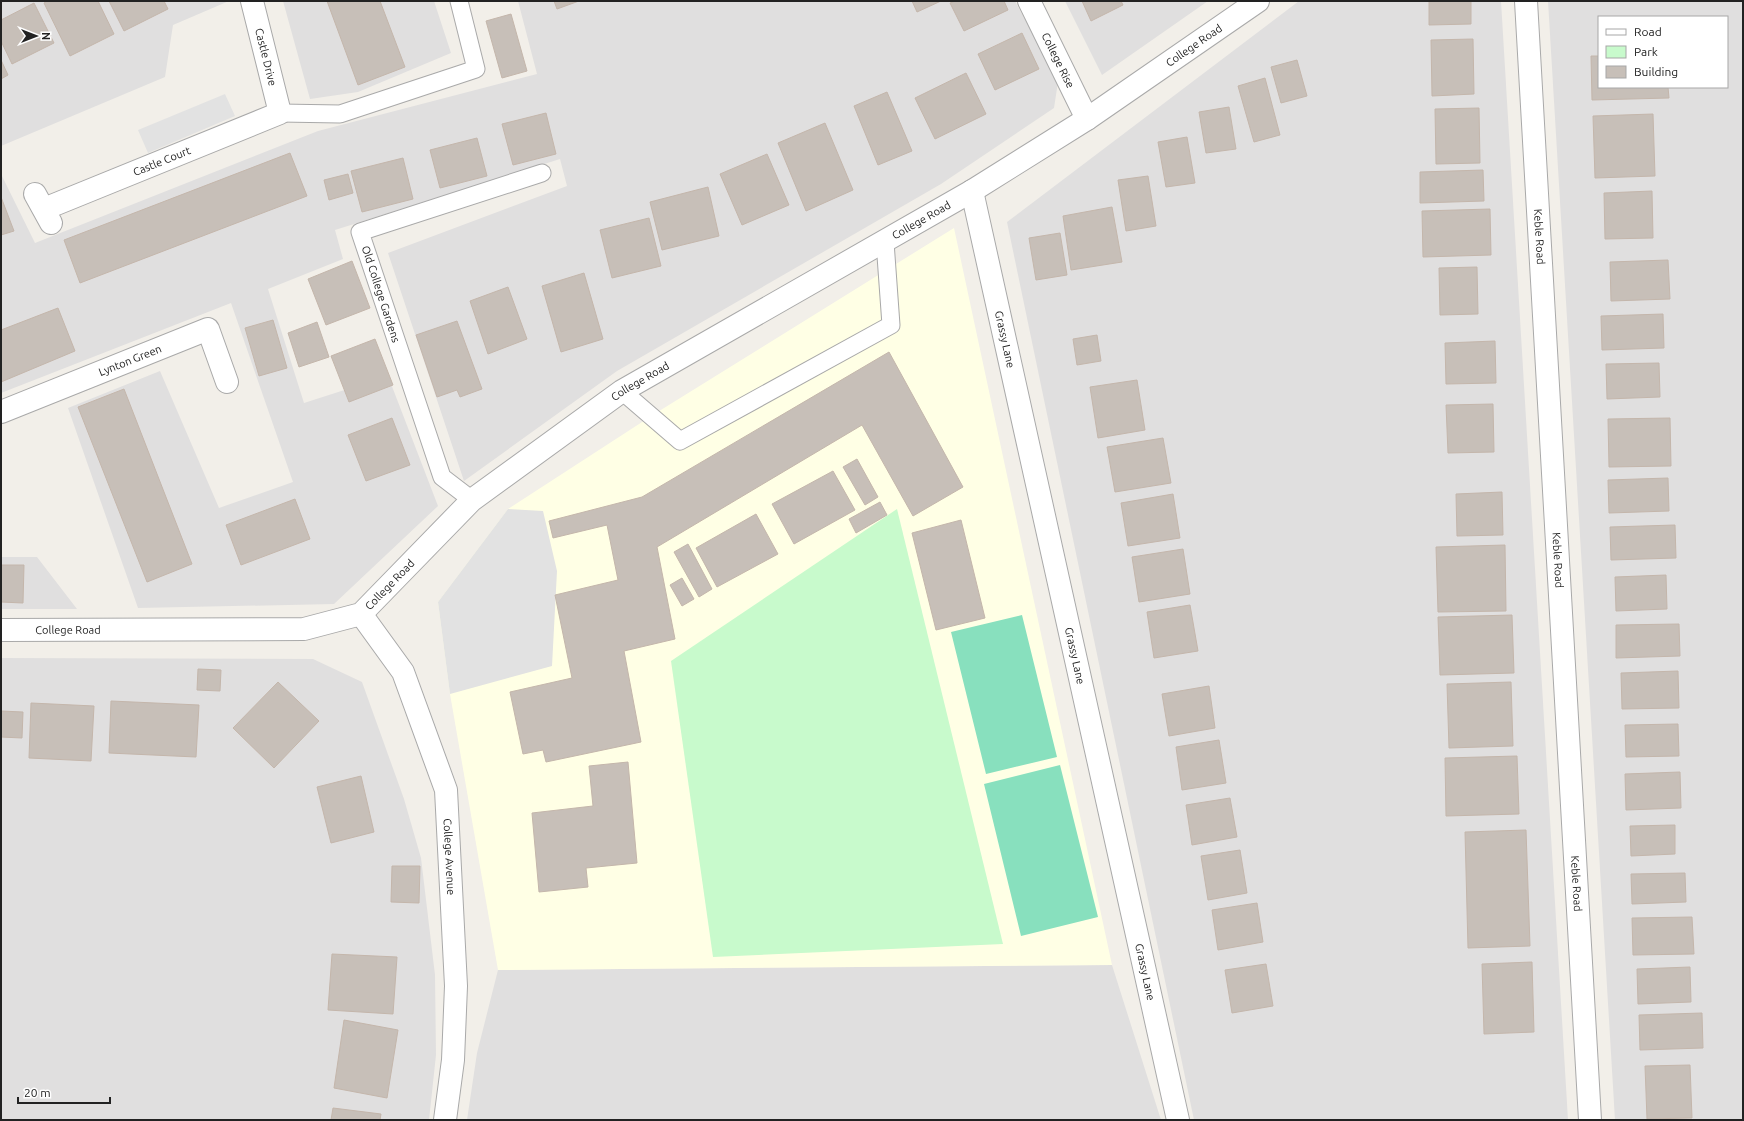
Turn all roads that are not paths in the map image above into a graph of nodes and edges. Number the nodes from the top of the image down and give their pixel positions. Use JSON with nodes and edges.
{"nodes":[{"id":1,"x":252,"y":1,"type":"edge"},
{"id":2,"x":459,"y":1,"type":"edge"},
{"id":3,"x":1029,"y":1,"type":"edge"},
{"id":4,"x":1258,"y":1,"type":"edge"},
{"id":5,"x":1526,"y":1,"type":"edge"},
{"id":6,"x":280,"y":113,"type":"junction"},
{"id":7,"x":1088,"y":119,"type":"junction"},
{"id":8,"x":542,"y":173,"type":"dead end"},
{"id":9,"x":972,"y":191,"type":"junction"},
{"id":10,"x":43,"y":209,"type":"dead end"},
{"id":11,"x":885,"y":242,"type":"junction"},
{"id":12,"x":227,"y":382,"type":"dead end"},
{"id":13,"x":622,"y":391,"type":"junction"},
{"id":14,"x":1,"y":412,"type":"edge"},
{"id":15,"x":472,"y":500,"type":"junction"},
{"id":16,"x":361,"y":614,"type":"junction"},
{"id":17,"x":1,"y":630,"type":"edge"},
{"id":18,"x":445,"y":1120,"type":"edge"},
{"id":19,"x":1178,"y":1120,"type":"edge"},
{"id":20,"x":1590,"y":1120,"type":"edge"}],
"edges":[{"from":1,"to":6,"type":"street","name":"Castle Drive"},
{"from":2,"to":6,"type":"lane"},
{"from":3,"to":7,"type":"street","name":"College Rise"},
{"from":4,"to":7,"type":"street","name":"College Road"},
{"from":5,"to":20,"type":"street","name":"Keble Road"},
{"from":6,"to":10,"type":"street","name":"Castle Court"},
{"from":7,"to":9,"type":"street","name":"College Road"},
{"from":8,"to":15,"type":"lane","name":"Old College Gardens"},
{"from":9,"to":11,"type":"street","name":"College Road"},
{"from":9,"to":19,"type":"street","name":"Grassy Lane"},
{"from":11,"to":13,"type":"street","name":"College Road"},
{"from":11,"to":13,"type":"lane"},
{"from":12,"to":14,"type":"street","name":"Lynton Green"},
{"from":13,"to":15,"type":"street","name":"College Road"},
{"from":15,"to":16,"type":"street","name":"College Road"},
{"from":16,"to":17,"type":"street","name":"College Road"},
{"from":16,"to":18,"type":"street","name":"College Avenue"}]}
